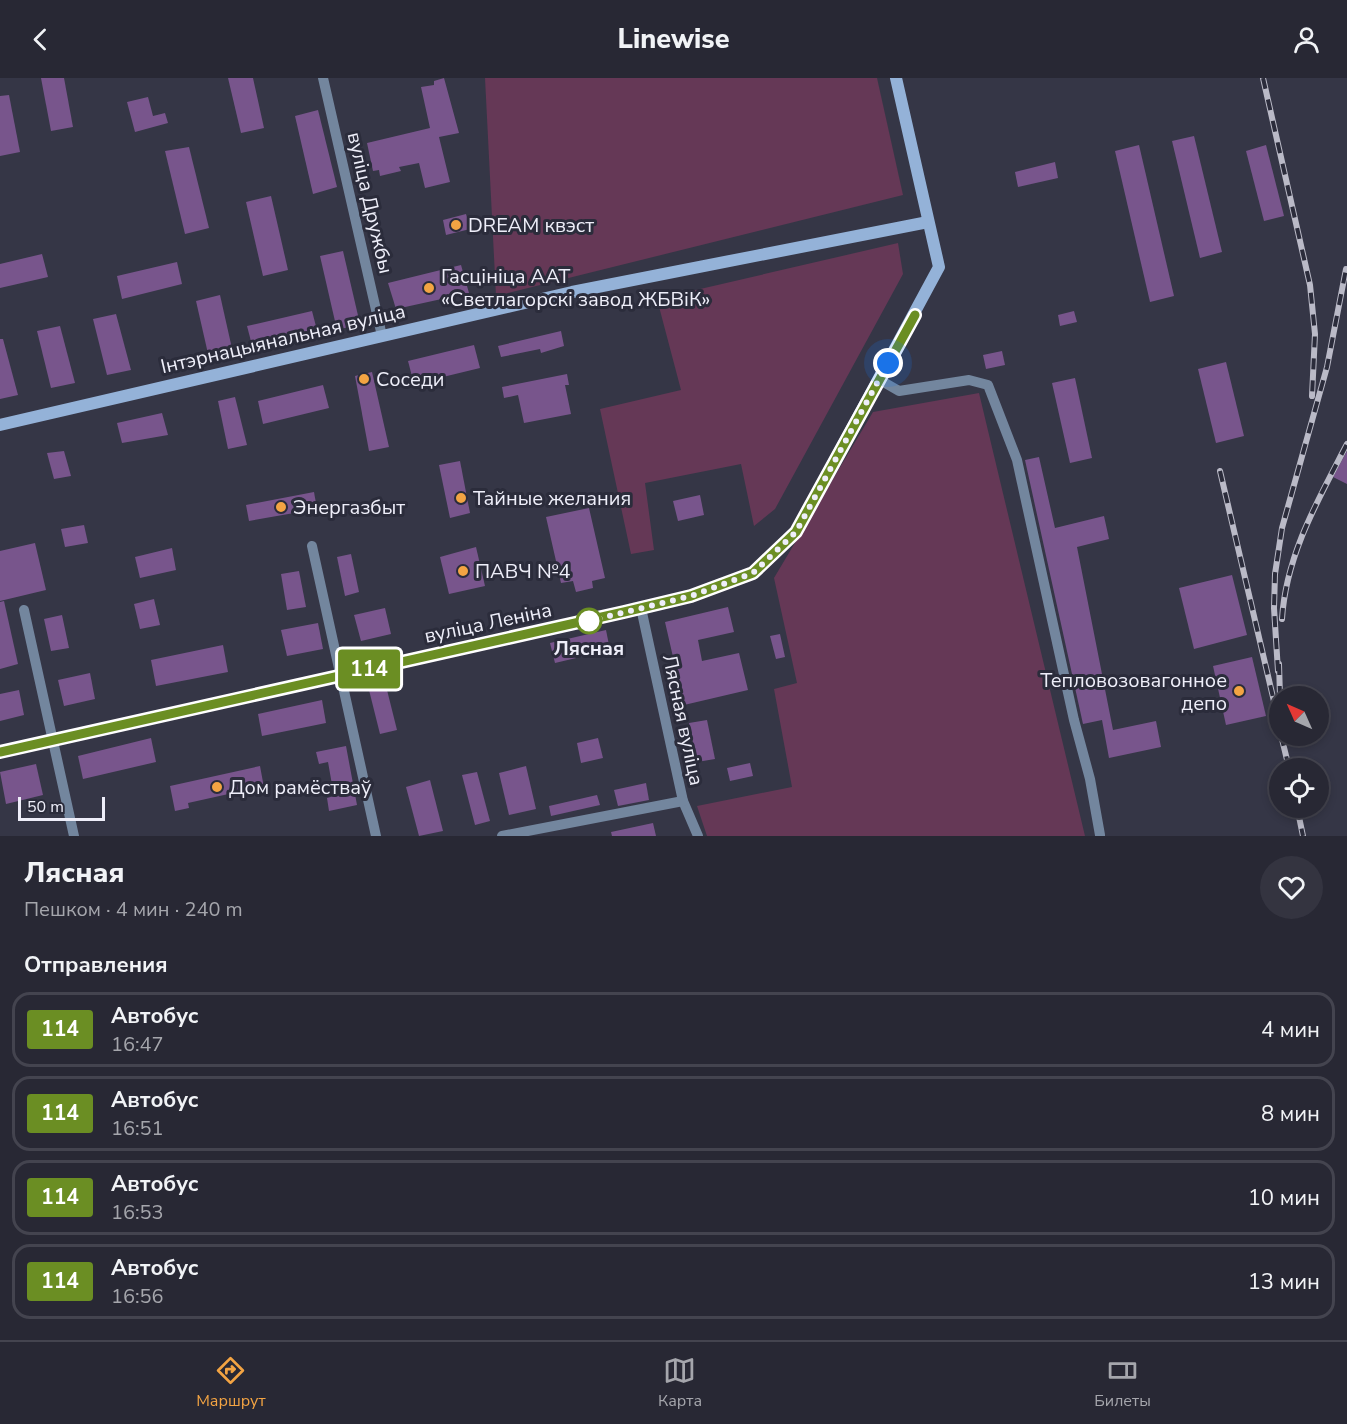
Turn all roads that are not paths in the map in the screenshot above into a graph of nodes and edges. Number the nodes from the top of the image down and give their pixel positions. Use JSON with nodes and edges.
{"nodes":[{"id":1,"x":323,"y":78,"type":"edge"},
{"id":2,"x":896,"y":78,"type":"edge"},
{"id":3,"x":928,"y":222,"type":"junction"},
{"id":4,"x":382,"y":336,"type":"junction"},
{"id":5,"x":880,"y":380,"type":"junction"},
{"id":6,"x":0,"y":424,"type":"edge"},
{"id":7,"x":312,"y":546,"type":"dead end"},
{"id":8,"x":641,"y":608,"type":"junction"},
{"id":9,"x":24,"y":610,"type":"dead end"},
{"id":10,"x":340,"y":676,"type":"junction"},
{"id":11,"x":52,"y":740,"type":"junction"},
{"id":12,"x":0,"y":752,"type":"edge"},
{"id":13,"x":683,"y":801,"type":"junction"},
{"id":14,"x":74,"y":836,"type":"edge"},
{"id":15,"x":376,"y":836,"type":"edge"},
{"id":16,"x":502,"y":836,"type":"edge"},
{"id":17,"x":698,"y":836,"type":"edge"},
{"id":18,"x":1100,"y":836,"type":"edge"}],
"edges":[{"from":1,"to":4,"type":"street","name":"вуліца Дружбы"},
{"from":2,"to":3,"type":"street","name":"вуліца Леніна"},
{"from":3,"to":4,"type":"street","name":"Інтэрнацыянальная вуліца"},
{"from":3,"to":5,"type":"street","name":"вуліца Леніна"},
{"from":4,"to":6,"type":"street","name":"Інтэрнацыянальная вуліца"},
{"from":5,"to":8,"type":"street","name":"вуліца Леніна"},
{"from":5,"to":18,"type":"street"},
{"from":7,"to":10,"type":"street"},
{"from":8,"to":10,"type":"street","name":"вуліца Леніна"},
{"from":8,"to":13,"type":"street","name":"Лясная вуліца"},
{"from":9,"to":11,"type":"street"},
{"from":10,"to":11,"type":"street","name":"вуліца Леніна"},
{"from":10,"to":15,"type":"street"},
{"from":11,"to":12,"type":"street","name":"вуліца Леніна"},
{"from":11,"to":14,"type":"street"},
{"from":13,"to":16,"type":"street"},
{"from":13,"to":17,"type":"street","name":"Лясная вуліца"}]}
